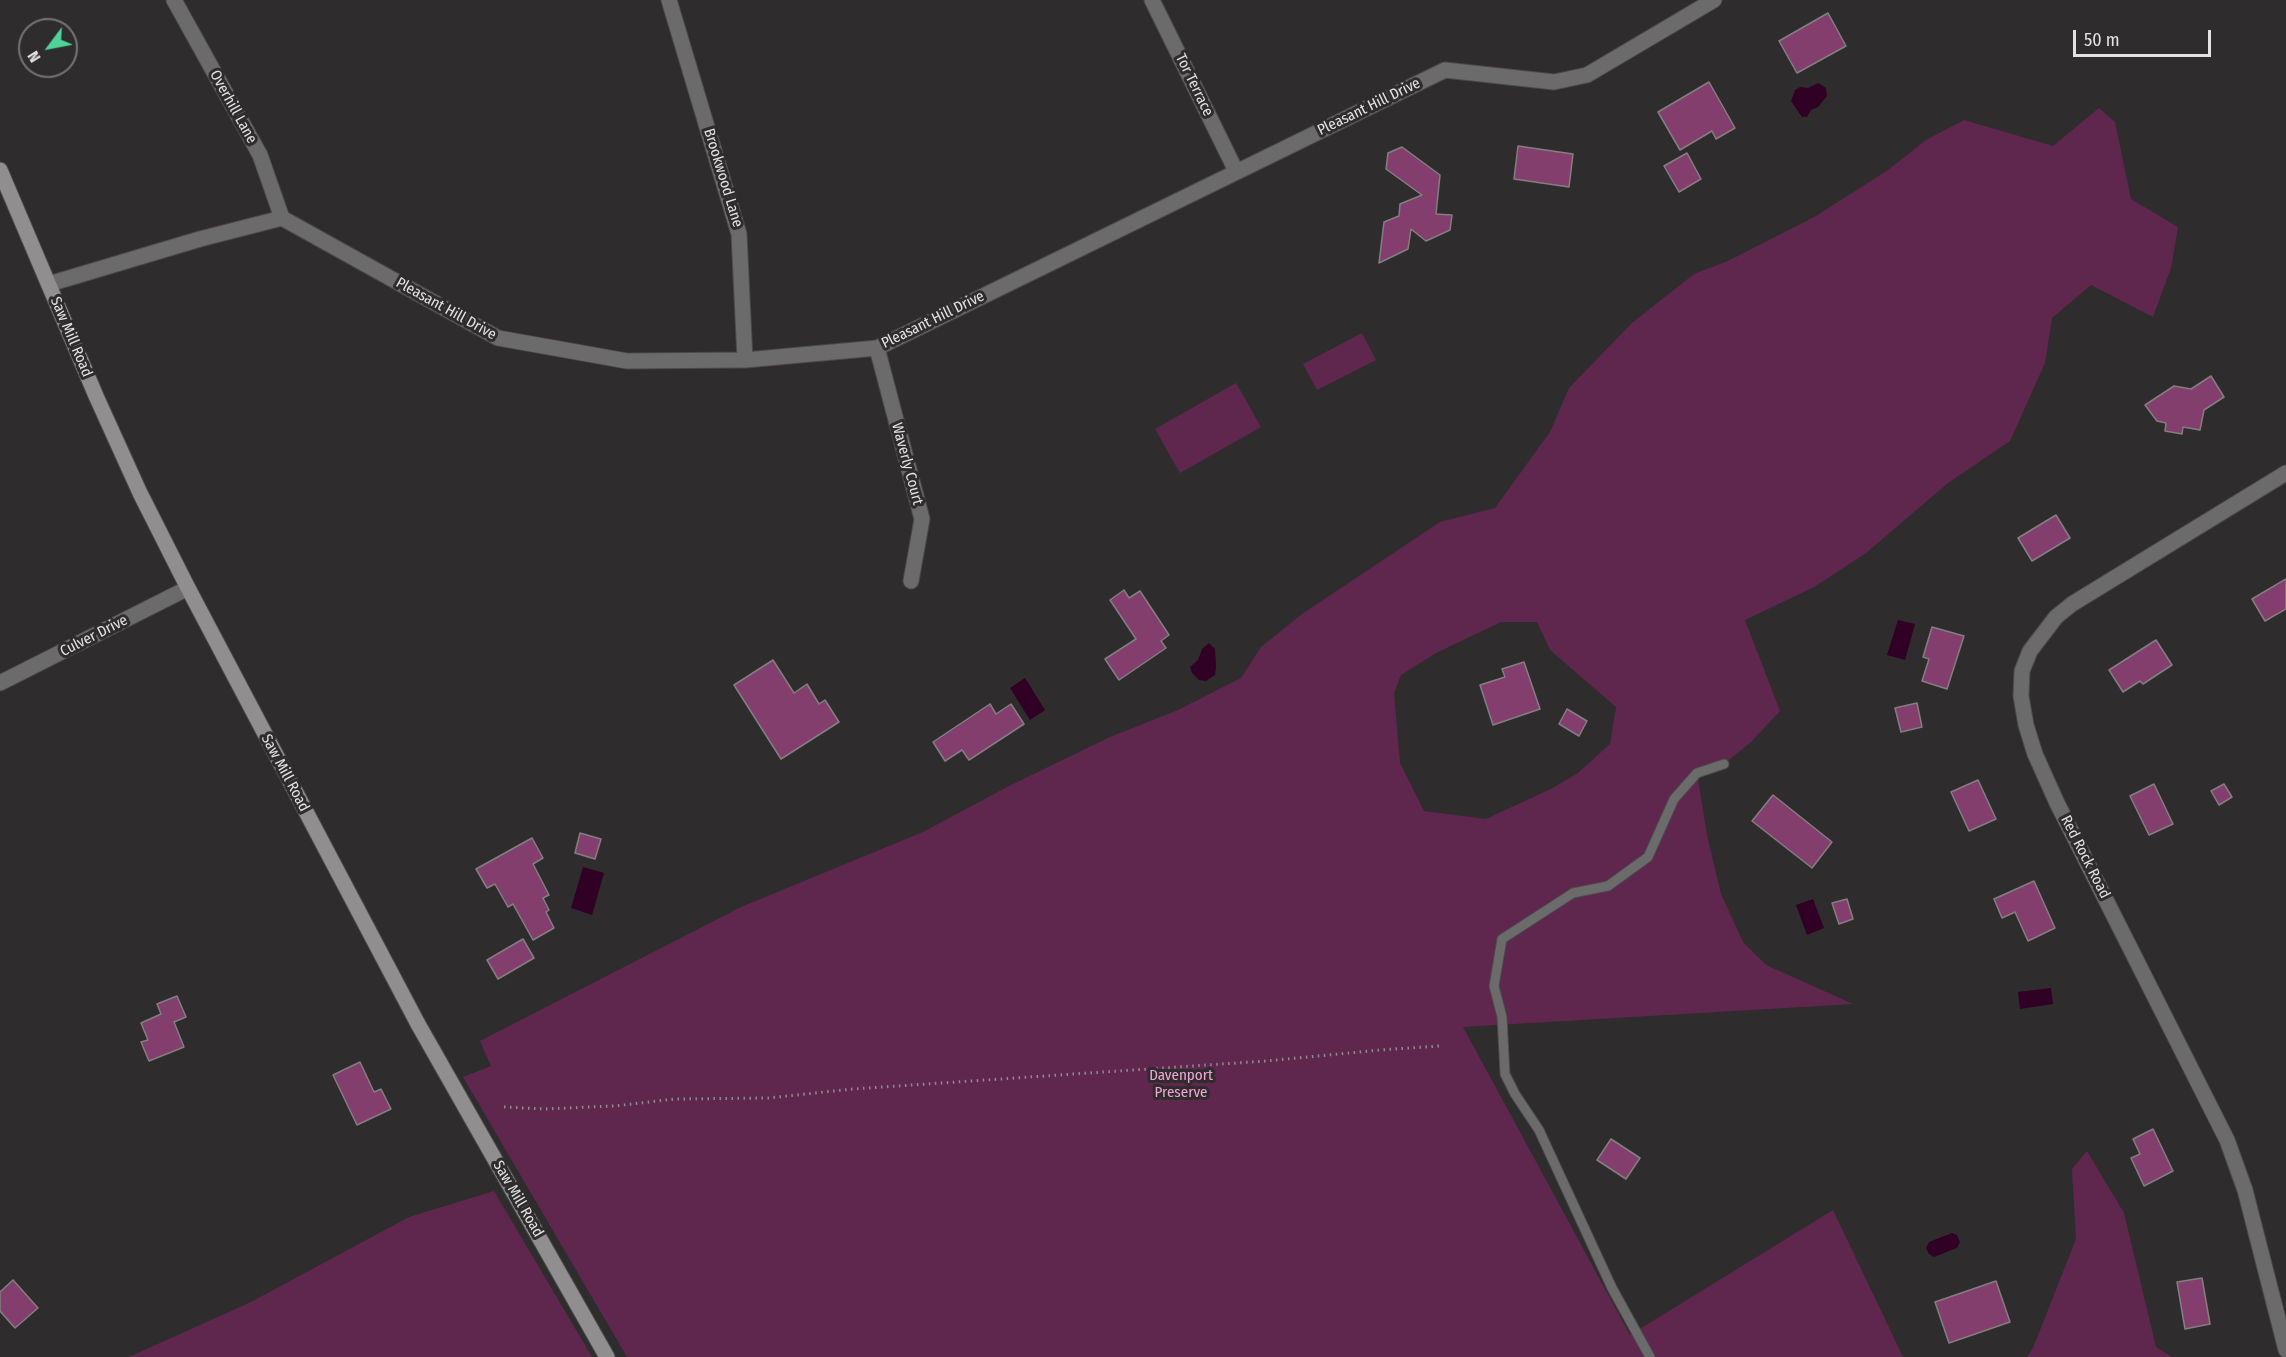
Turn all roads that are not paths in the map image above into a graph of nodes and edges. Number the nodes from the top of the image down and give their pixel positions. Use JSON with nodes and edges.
{"nodes":[{"id":1,"x":174,"y":0,"type":"edge"},
{"id":2,"x":669,"y":0,"type":"edge"},
{"id":3,"x":1152,"y":0,"type":"edge"},
{"id":4,"x":1714,"y":0,"type":"edge"},
{"id":5,"x":0,"y":170,"type":"edge"},
{"id":6,"x":1236,"y":171,"type":"junction"},
{"id":7,"x":282,"y":218,"type":"junction"},
{"id":8,"x":49,"y":284,"type":"junction"},
{"id":9,"x":877,"y":348,"type":"junction"},
{"id":10,"x":745,"y":360,"type":"junction"},
{"id":11,"x":2286,"y":473,"type":"edge"},
{"id":12,"x":911,"y":580,"type":"dead end"},
{"id":13,"x":188,"y":588,"type":"junction"},
{"id":14,"x":0,"y":683,"type":"edge"},
{"id":15,"x":1724,"y":764,"type":"dead end"},
{"id":16,"x":2286,"y":1350,"type":"edge"},
{"id":17,"x":608,"y":1357,"type":"edge"},
{"id":18,"x":1650,"y":1357,"type":"edge"}],
"edges":[{"from":1,"to":7,"type":"street","name":"Overhill Lane"},
{"from":2,"to":10,"type":"street","name":"Brookwood Lane"},
{"from":3,"to":6,"type":"street","name":"Tor Terrace"},
{"from":4,"to":6,"type":"street","name":"Pleasant Hill Drive"},
{"from":5,"to":8,"type":"street","name":"Saw Mill Road"},
{"from":6,"to":9,"type":"street","name":"Pleasant Hill Drive"},
{"from":7,"to":8,"type":"street"},
{"from":7,"to":10,"type":"street","name":"Pleasant Hill Drive"},
{"from":8,"to":13,"type":"street","name":"Saw Mill Road"},
{"from":9,"to":10,"type":"street","name":"Pleasant Hill Drive"},
{"from":9,"to":12,"type":"street","name":"Waverly Court"},
{"from":11,"to":16,"type":"street","name":"Red Rock Road"},
{"from":13,"to":14,"type":"street","name":"Culver Drive"},
{"from":13,"to":17,"type":"street","name":"Saw Mill Road"},
{"from":15,"to":18,"type":"lane"}]}
